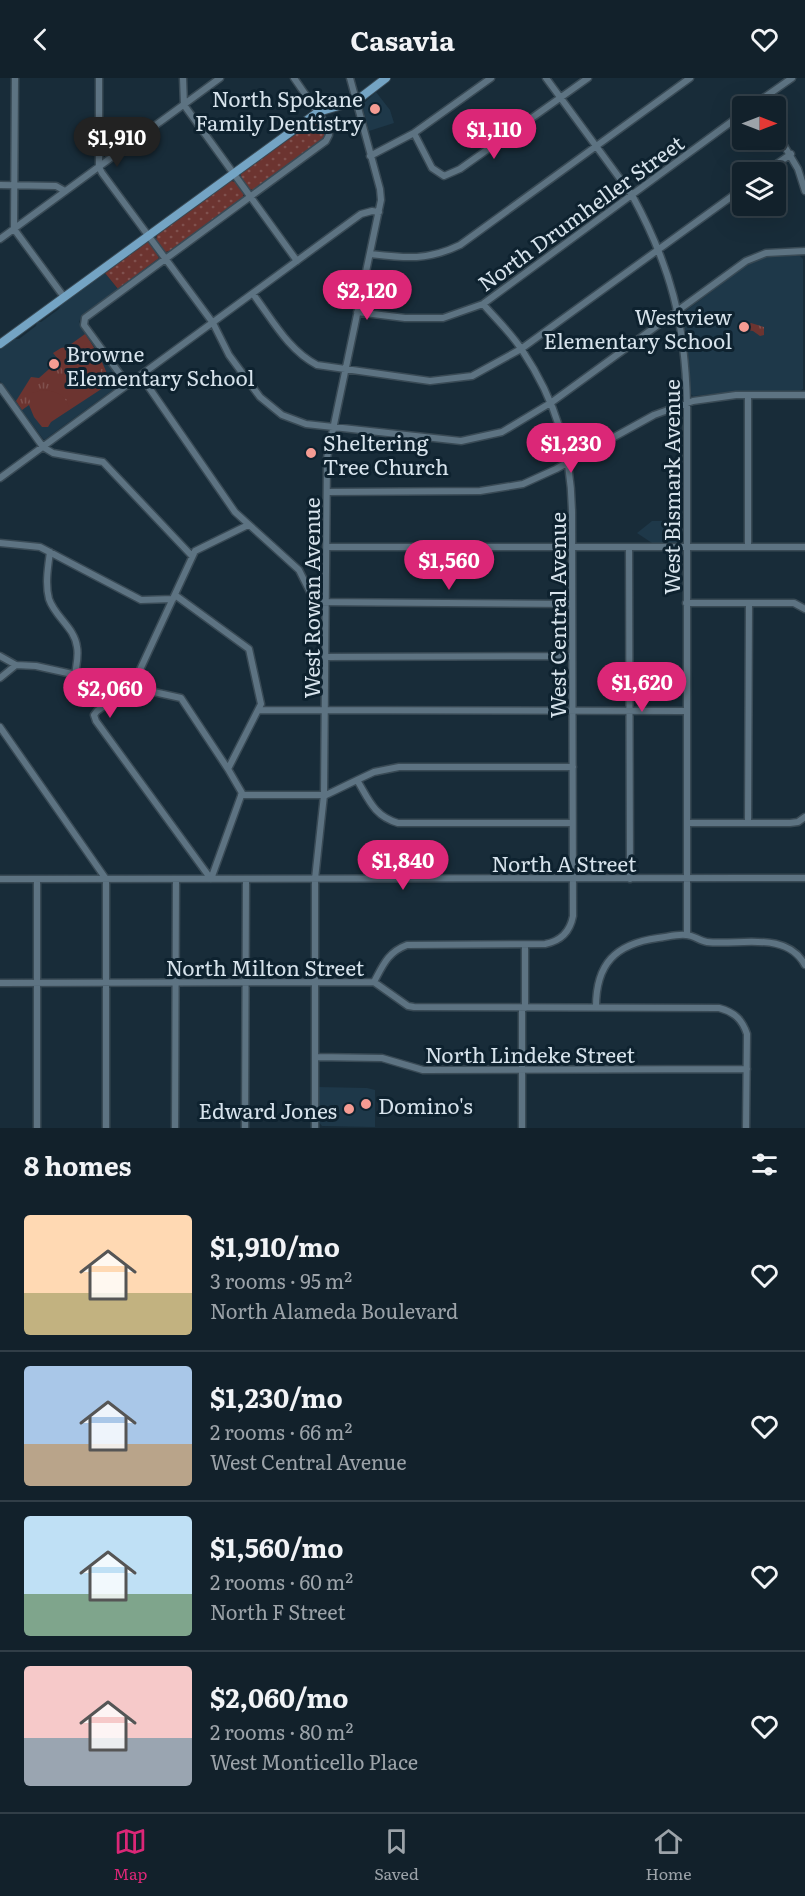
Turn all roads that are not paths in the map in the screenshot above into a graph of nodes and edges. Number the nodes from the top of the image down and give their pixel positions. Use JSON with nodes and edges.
{"nodes":[{"id":1,"x":15,"y":78,"type":"edge"},
{"id":2,"x":99,"y":78,"type":"edge"},
{"id":3,"x":183,"y":78,"type":"edge"},
{"id":4,"x":220,"y":78,"type":"edge"},
{"id":5,"x":294,"y":78,"type":"edge"},
{"id":6,"x":350,"y":78,"type":"edge"},
{"id":7,"x":386,"y":78,"type":"edge"},
{"id":8,"x":491,"y":78,"type":"edge"},
{"id":9,"x":546,"y":78,"type":"edge"},
{"id":10,"x":588,"y":78,"type":"edge"},
{"id":11,"x":690,"y":78,"type":"edge"},
{"id":12,"x":792,"y":78,"type":"edge"},
{"id":13,"x":767,"y":96,"type":"edge"},
{"id":14,"x":561,"y":98,"type":"junction"},
{"id":15,"x":356,"y":101,"type":"junction"},
{"id":16,"x":183,"y":105,"type":"junction"},
{"id":17,"x":318,"y":112,"type":"junction"},
{"id":18,"x":732,"y":121,"type":"edge"},
{"id":19,"x":414,"y":133,"type":"junction"},
{"id":20,"x":597,"y":146,"type":"junction"},
{"id":21,"x":786,"y":148,"type":"edge"},
{"id":22,"x":790,"y":154,"type":"junction"},
{"id":23,"x":370,"y":156,"type":"junction"},
{"id":24,"x":779,"y":162,"type":"edge"},
{"id":25,"x":99,"y":166,"type":"junction"},
{"id":26,"x":233,"y":173,"type":"junction"},
{"id":27,"x":0,"y":185,"type":"edge"},
{"id":28,"x":14,"y":186,"type":"junction"},
{"id":29,"x":65,"y":191,"type":"junction"},
{"id":30,"x":805,"y":191,"type":"edge"},
{"id":31,"x":632,"y":195,"type":"junction"},
{"id":32,"x":250,"y":196,"type":"junction"},
{"id":33,"x":732,"y":196,"type":"edge"},
{"id":34,"x":379,"y":212,"type":"junction"},
{"id":35,"x":14,"y":229,"type":"junction"},
{"id":36,"x":148,"y":235,"type":"junction"},
{"id":37,"x":0,"y":239,"type":"edge"},
{"id":38,"x":659,"y":250,"type":"junction"},
{"id":39,"x":805,"y":251,"type":"edge"},
{"id":40,"x":370,"y":254,"type":"junction"},
{"id":41,"x":166,"y":258,"type":"junction"},
{"id":42,"x":297,"y":261,"type":"junction"},
{"id":43,"x":253,"y":294,"type":"junction"},
{"id":44,"x":64,"y":297,"type":"junction"},
{"id":45,"x":483,"y":304,"type":"junction"},
{"id":46,"x":678,"y":310,"type":"junction"},
{"id":47,"x":357,"y":312,"type":"junction"},
{"id":48,"x":213,"y":323,"type":"junction"},
{"id":49,"x":0,"y":344,"type":"edge"},
{"id":50,"x":522,"y":349,"type":"junction"},
{"id":51,"x":344,"y":370,"type":"junction"},
{"id":52,"x":141,"y":376,"type":"junction"},
{"id":53,"x":128,"y":385,"type":"junction"},
{"id":54,"x":0,"y":387,"type":"edge"},
{"id":55,"x":748,"y":395,"type":"junction"},
{"id":56,"x":805,"y":395,"type":"edge"},
{"id":57,"x":552,"y":402,"type":"junction"},
{"id":58,"x":687,"y":404,"type":"junction"},
{"id":59,"x":332,"y":428,"type":"junction"},
{"id":60,"x":43,"y":447,"type":"junction"},
{"id":61,"x":569,"y":462,"type":"junction"},
{"id":62,"x":0,"y":478,"type":"edge"},
{"id":63,"x":327,"y":492,"type":"junction"},
{"id":64,"x":248,"y":525,"type":"junction"},
{"id":65,"x":0,"y":543,"type":"edge"},
{"id":66,"x":629,"y":547,"type":"junction"},
{"id":67,"x":686,"y":547,"type":"junction"},
{"id":68,"x":748,"y":547,"type":"junction"},
{"id":69,"x":805,"y":547,"type":"edge"},
{"id":70,"x":327,"y":548,"type":"junction"},
{"id":71,"x":572,"y":548,"type":"junction"},
{"id":72,"x":50,"y":552,"type":"junction"},
{"id":73,"x":192,"y":556,"type":"junction"},
{"id":74,"x":174,"y":597,"type":"junction"},
{"id":75,"x":326,"y":603,"type":"junction"},
{"id":76,"x":686,"y":603,"type":"junction"},
{"id":77,"x":573,"y":604,"type":"junction"},
{"id":78,"x":749,"y":604,"type":"junction"},
{"id":79,"x":805,"y":609,"type":"edge"},
{"id":80,"x":0,"y":656,"type":"edge"},
{"id":81,"x":572,"y":656,"type":"junction"},
{"id":82,"x":325,"y":657,"type":"junction"},
{"id":83,"x":16,"y":665,"type":"junction"},
{"id":84,"x":75,"y":675,"type":"junction"},
{"id":85,"x":0,"y":678,"type":"edge"},
{"id":86,"x":132,"y":687,"type":"junction"},
{"id":87,"x":258,"y":710,"type":"junction"},
{"id":88,"x":325,"y":711,"type":"junction"},
{"id":89,"x":572,"y":711,"type":"junction"},
{"id":90,"x":630,"y":711,"type":"junction"},
{"id":91,"x":686,"y":711,"type":"junction"},
{"id":92,"x":0,"y":727,"type":"edge"},
{"id":93,"x":573,"y":767,"type":"junction"},
{"id":94,"x":228,"y":769,"type":"junction"},
{"id":95,"x":357,"y":780,"type":"junction"},
{"id":96,"x":241,"y":794,"type":"junction"},
{"id":97,"x":324,"y":795,"type":"junction"},
{"id":98,"x":804,"y":818,"type":"edge"},
{"id":99,"x":573,"y":823,"type":"junction"},
{"id":100,"x":688,"y":823,"type":"junction"},
{"id":101,"x":748,"y":823,"type":"junction"},
{"id":102,"x":805,"y":878,"type":"edge"},
{"id":103,"x":0,"y":879,"type":"edge"},
{"id":104,"x":37,"y":879,"type":"junction"},
{"id":105,"x":106,"y":879,"type":"junction"},
{"id":106,"x":176,"y":879,"type":"junction"},
{"id":107,"x":211,"y":879,"type":"junction"},
{"id":108,"x":246,"y":879,"type":"junction"},
{"id":109,"x":315,"y":879,"type":"junction"},
{"id":110,"x":573,"y":879,"type":"junction"},
{"id":111,"x":630,"y":879,"type":"junction"},
{"id":112,"x":687,"y":879,"type":"junction"},
{"id":113,"x":687,"y":934,"type":"junction"},
{"id":114,"x":525,"y":946,"type":"junction"},
{"id":115,"x":805,"y":965,"type":"edge"},
{"id":116,"x":106,"y":982,"type":"junction"},
{"id":117,"x":374,"y":982,"type":"junction"},
{"id":118,"x":0,"y":983,"type":"edge"},
{"id":119,"x":37,"y":983,"type":"junction"},
{"id":120,"x":176,"y":983,"type":"junction"},
{"id":121,"x":246,"y":983,"type":"junction"},
{"id":122,"x":315,"y":983,"type":"junction"},
{"id":123,"x":596,"y":1007,"type":"junction"},
{"id":124,"x":524,"y":1008,"type":"junction"},
{"id":125,"x":315,"y":1057,"type":"junction"},
{"id":126,"x":523,"y":1070,"type":"junction"},
{"id":127,"x":747,"y":1070,"type":"junction"},
{"id":128,"x":37,"y":1128,"type":"edge"},
{"id":129,"x":106,"y":1128,"type":"edge"},
{"id":130,"x":175,"y":1128,"type":"edge"},
{"id":131,"x":244,"y":1128,"type":"edge"},
{"id":132,"x":315,"y":1128,"type":"edge"},
{"id":133,"x":522,"y":1128,"type":"edge"},
{"id":134,"x":746,"y":1128,"type":"edge"}],
"edges":[{"from":1,"to":28,"type":"street"},
{"from":2,"to":25,"type":"street"},
{"from":3,"to":16,"type":"street"},
{"from":4,"to":16,"type":"street"},
{"from":5,"to":17,"type":"street"},
{"from":6,"to":15,"type":"street","name":"West Rowan Avenue"},
{"from":7,"to":15,"type":"main road"},
{"from":8,"to":19,"type":"street"},
{"from":9,"to":14,"type":"street","name":"West Bismark Avenue"},
{"from":10,"to":14,"type":"street"},
{"from":11,"to":20,"type":"street"},
{"from":12,"to":13,"type":"street"},
{"from":14,"to":19,"type":"street"},
{"from":14,"to":20,"type":"street","name":"West Bismark Avenue"},
{"from":15,"to":17,"type":"main road"},
{"from":15,"to":23,"type":"street","name":"West Rowan Avenue"},
{"from":16,"to":25,"type":"street"},
{"from":16,"to":26,"type":"street"},
{"from":17,"to":26,"type":"main road"},
{"from":17,"to":32,"type":"street"},
{"from":18,"to":31,"type":"street","name":"North Drumheller Street"},
{"from":19,"to":23,"type":"street"},
{"from":20,"to":31,"type":"street","name":"West Bismark Avenue"},
{"from":20,"to":40,"type":"street"},
{"from":21,"to":22,"type":"street"},
{"from":22,"to":24,"type":"street"},
{"from":22,"to":30,"type":"street"},
{"from":23,"to":34,"type":"street","name":"West Rowan Avenue"},
{"from":25,"to":29,"type":"street"},
{"from":25,"to":36,"type":"street"},
{"from":26,"to":32,"type":"street"},
{"from":26,"to":36,"type":"main road"},
{"from":27,"to":28,"type":"street"},
{"from":28,"to":29,"type":"street"},
{"from":28,"to":35,"type":"street"},
{"from":29,"to":35,"type":"street"},
{"from":31,"to":38,"type":"street","name":"West Bismark Avenue"},
{"from":31,"to":45,"type":"street","name":"North Drumheller Street"},
{"from":32,"to":41,"type":"street"},
{"from":32,"to":42,"type":"street"},
{"from":33,"to":38,"type":"street"},
{"from":34,"to":40,"type":"street","name":"West Rowan Avenue"},
{"from":34,"to":42,"type":"street"},
{"from":35,"to":37,"type":"street"},
{"from":35,"to":44,"type":"street"},
{"from":36,"to":41,"type":"street"},
{"from":36,"to":44,"type":"main road"},
{"from":38,"to":46,"type":"street","name":"West Bismark Avenue"},
{"from":38,"to":50,"type":"street"},
{"from":39,"to":46,"type":"street"},
{"from":40,"to":47,"type":"street","name":"West Rowan Avenue"},
{"from":41,"to":48,"type":"street"},
{"from":41,"to":53,"type":"street"},
{"from":42,"to":43,"type":"street"},
{"from":43,"to":48,"type":"street"},
{"from":43,"to":51,"type":"street"},
{"from":44,"to":49,"type":"main road"},
{"from":45,"to":47,"type":"street","name":"North Drumheller Street"},
{"from":45,"to":50,"type":"street","name":"West Central Avenue"},
{"from":46,"to":57,"type":"street"},
{"from":46,"to":58,"type":"street","name":"West Bismark Avenue"},
{"from":47,"to":51,"type":"street","name":"West Rowan Avenue"},
{"from":48,"to":52,"type":"street"},
{"from":48,"to":59,"type":"street"},
{"from":50,"to":51,"type":"street"},
{"from":50,"to":57,"type":"street","name":"West Central Avenue"},
{"from":51,"to":59,"type":"street","name":"West Rowan Avenue"},
{"from":52,"to":53,"type":"street"},
{"from":52,"to":64,"type":"street"},
{"from":53,"to":60,"type":"street"},
{"from":54,"to":60,"type":"street"},
{"from":55,"to":56,"type":"street"},
{"from":55,"to":58,"type":"street"},
{"from":55,"to":68,"type":"street"},
{"from":57,"to":59,"type":"street"},
{"from":57,"to":61,"type":"street","name":"West Central Avenue"},
{"from":58,"to":61,"type":"street"},
{"from":58,"to":67,"type":"street","name":"West Bismark Avenue"},
{"from":59,"to":63,"type":"street","name":"West Rowan Avenue"},
{"from":60,"to":62,"type":"street"},
{"from":60,"to":73,"type":"street"},
{"from":61,"to":63,"type":"street"},
{"from":61,"to":71,"type":"street","name":"West Central Avenue"},
{"from":63,"to":70,"type":"street","name":"West Rowan Avenue"},
{"from":64,"to":73,"type":"street"},
{"from":64,"to":75,"type":"street"},
{"from":65,"to":72,"type":"street"},
{"from":66,"to":67,"type":"street"},
{"from":66,"to":71,"type":"street"},
{"from":66,"to":90,"type":"street"},
{"from":67,"to":68,"type":"street"},
{"from":67,"to":76,"type":"street","name":"West Bismark Avenue"},
{"from":68,"to":69,"type":"street"},
{"from":70,"to":71,"type":"street"},
{"from":70,"to":75,"type":"street","name":"West Rowan Avenue"},
{"from":71,"to":77,"type":"street","name":"West Central Avenue"},
{"from":72,"to":74,"type":"street"},
{"from":72,"to":84,"type":"street"},
{"from":73,"to":74,"type":"street"},
{"from":74,"to":86,"type":"street"},
{"from":74,"to":87,"type":"street"},
{"from":75,"to":77,"type":"street"},
{"from":75,"to":82,"type":"street","name":"West Rowan Avenue"},
{"from":76,"to":78,"type":"street"},
{"from":76,"to":91,"type":"street","name":"West Bismark Avenue"},
{"from":77,"to":81,"type":"street","name":"West Central Avenue"},
{"from":78,"to":79,"type":"street"},
{"from":78,"to":101,"type":"street"},
{"from":80,"to":83,"type":"street"},
{"from":81,"to":82,"type":"street"},
{"from":81,"to":89,"type":"street","name":"West Central Avenue"},
{"from":82,"to":88,"type":"street","name":"West Rowan Avenue"},
{"from":83,"to":84,"type":"street"},
{"from":83,"to":85,"type":"street"},
{"from":84,"to":86,"type":"street"},
{"from":86,"to":94,"type":"street"},
{"from":86,"to":107,"type":"street"},
{"from":87,"to":88,"type":"street"},
{"from":87,"to":94,"type":"street"},
{"from":88,"to":89,"type":"street"},
{"from":88,"to":97,"type":"street","name":"West Rowan Avenue"},
{"from":89,"to":90,"type":"street"},
{"from":89,"to":93,"type":"street","name":"West Central Avenue"},
{"from":90,"to":91,"type":"street"},
{"from":90,"to":111,"type":"street"},
{"from":91,"to":100,"type":"street","name":"West Bismark Avenue"},
{"from":92,"to":105,"type":"street"},
{"from":93,"to":95,"type":"street"},
{"from":93,"to":99,"type":"street","name":"West Central Avenue"},
{"from":94,"to":96,"type":"street"},
{"from":95,"to":97,"type":"street"},
{"from":95,"to":99,"type":"street"},
{"from":96,"to":97,"type":"street"},
{"from":96,"to":107,"type":"street"},
{"from":97,"to":109,"type":"street","name":"West Rowan Avenue"},
{"from":98,"to":101,"type":"street"},
{"from":99,"to":110,"type":"street","name":"West Central Avenue"},
{"from":100,"to":101,"type":"street"},
{"from":100,"to":112,"type":"street","name":"West Bismark Avenue"},
{"from":102,"to":112,"type":"street","name":"North A Street"},
{"from":103,"to":104,"type":"street","name":"North A Street"},
{"from":104,"to":105,"type":"street","name":"North A Street"},
{"from":104,"to":119,"type":"street"},
{"from":105,"to":106,"type":"street","name":"North A Street"},
{"from":105,"to":116,"type":"street"},
{"from":106,"to":107,"type":"street","name":"North A Street"},
{"from":106,"to":120,"type":"street"},
{"from":107,"to":108,"type":"street","name":"North A Street"},
{"from":108,"to":109,"type":"street","name":"North A Street"},
{"from":108,"to":121,"type":"street"},
{"from":109,"to":110,"type":"street","name":"North A Street"},
{"from":109,"to":122,"type":"street","name":"West Rowan Avenue"},
{"from":110,"to":111,"type":"street","name":"North A Street"},
{"from":110,"to":114,"type":"street","name":"West Central Avenue"},
{"from":111,"to":112,"type":"street","name":"North A Street"},
{"from":112,"to":113,"type":"street","name":"West Bismark Avenue"},
{"from":113,"to":115,"type":"street"},
{"from":113,"to":123,"type":"street"},
{"from":114,"to":117,"type":"street"},
{"from":114,"to":124,"type":"street"},
{"from":116,"to":119,"type":"street","name":"North Milton Street"},
{"from":116,"to":120,"type":"street","name":"North Milton Street"},
{"from":116,"to":129,"type":"street"},
{"from":117,"to":122,"type":"street","name":"North Milton Street"},
{"from":117,"to":124,"type":"street","name":"North Milton Street"},
{"from":118,"to":119,"type":"street","name":"North Milton Street"},
{"from":119,"to":128,"type":"street"},
{"from":120,"to":121,"type":"street","name":"North Milton Street"},
{"from":120,"to":130,"type":"street"},
{"from":121,"to":122,"type":"street","name":"North Milton Street"},
{"from":121,"to":131,"type":"street"},
{"from":122,"to":125,"type":"street","name":"West Rowan Avenue"},
{"from":123,"to":124,"type":"street","name":"North Milton Street"},
{"from":123,"to":127,"type":"street","name":"North Milton Street"},
{"from":124,"to":126,"type":"street"},
{"from":125,"to":126,"type":"street","name":"North Lindeke Street"},
{"from":125,"to":132,"type":"street","name":"West Rowan Avenue"},
{"from":126,"to":127,"type":"street","name":"North Lindeke Street"},
{"from":126,"to":133,"type":"street"},
{"from":127,"to":134,"type":"street"}]}
